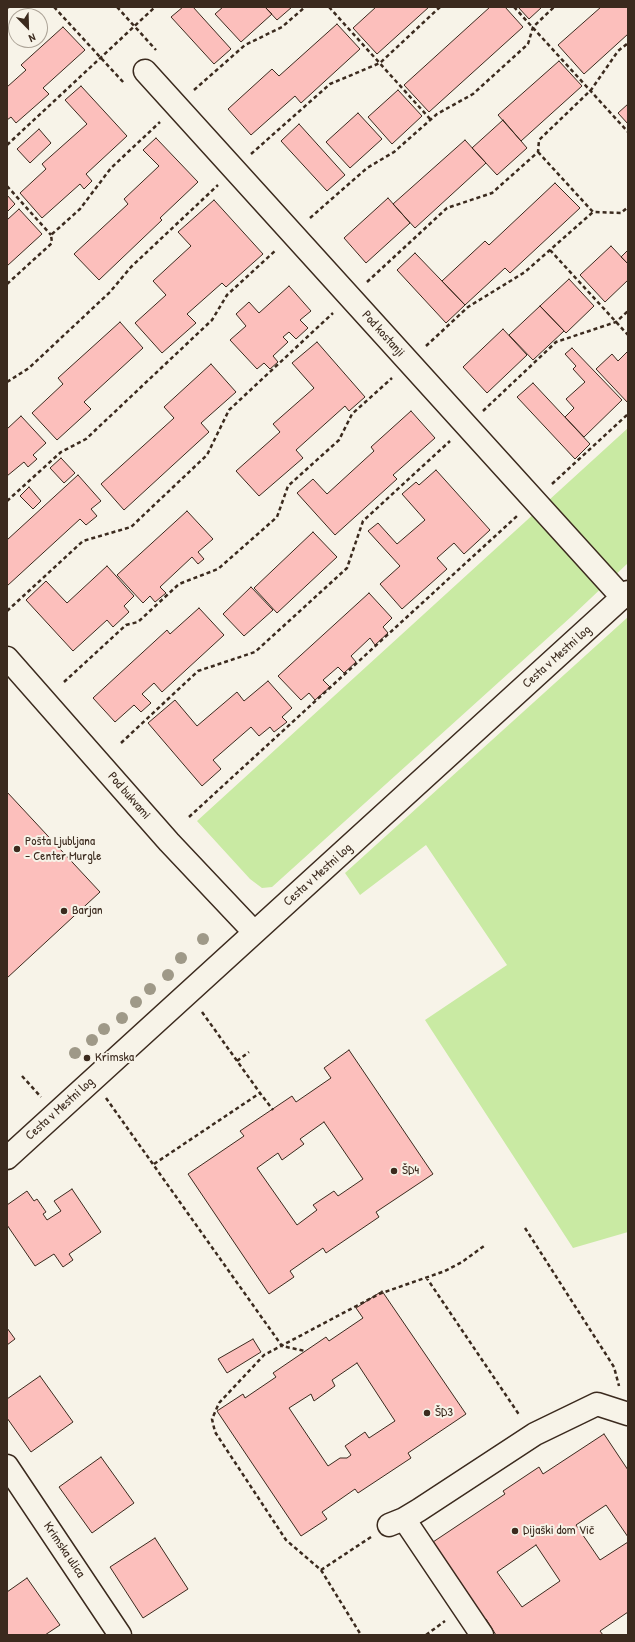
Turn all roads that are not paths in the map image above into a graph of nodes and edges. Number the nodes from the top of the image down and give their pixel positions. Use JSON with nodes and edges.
{"nodes":[{"id":1,"x":145,"y":72,"type":"dead end"},
{"id":2,"x":625,"y":594,"type":"edge"},
{"id":3,"x":11,"y":668,"type":"edge"},
{"id":4,"x":254,"y":932,"type":"junction"},
{"id":5,"x":7,"y":1158,"type":"edge"},
{"id":6,"x":628,"y":1413,"type":"edge"},
{"id":7,"x":7,"y":1466,"type":"edge"},
{"id":8,"x":120,"y":1635,"type":"edge"},
{"id":9,"x":482,"y":1635,"type":"edge"}],
"edges":[{"from":1,"to":2,"type":"street","name":"Pod kostanji"},
{"from":2,"to":4,"type":"street","name":"Cesta v Mestni log"},
{"from":3,"to":4,"type":"street","name":"Pod bukvami"},
{"from":4,"to":5,"type":"street","name":"Cesta v Mestni log"},
{"from":6,"to":9,"type":"street"},
{"from":7,"to":8,"type":"street","name":"Krimska ulica"}]}
